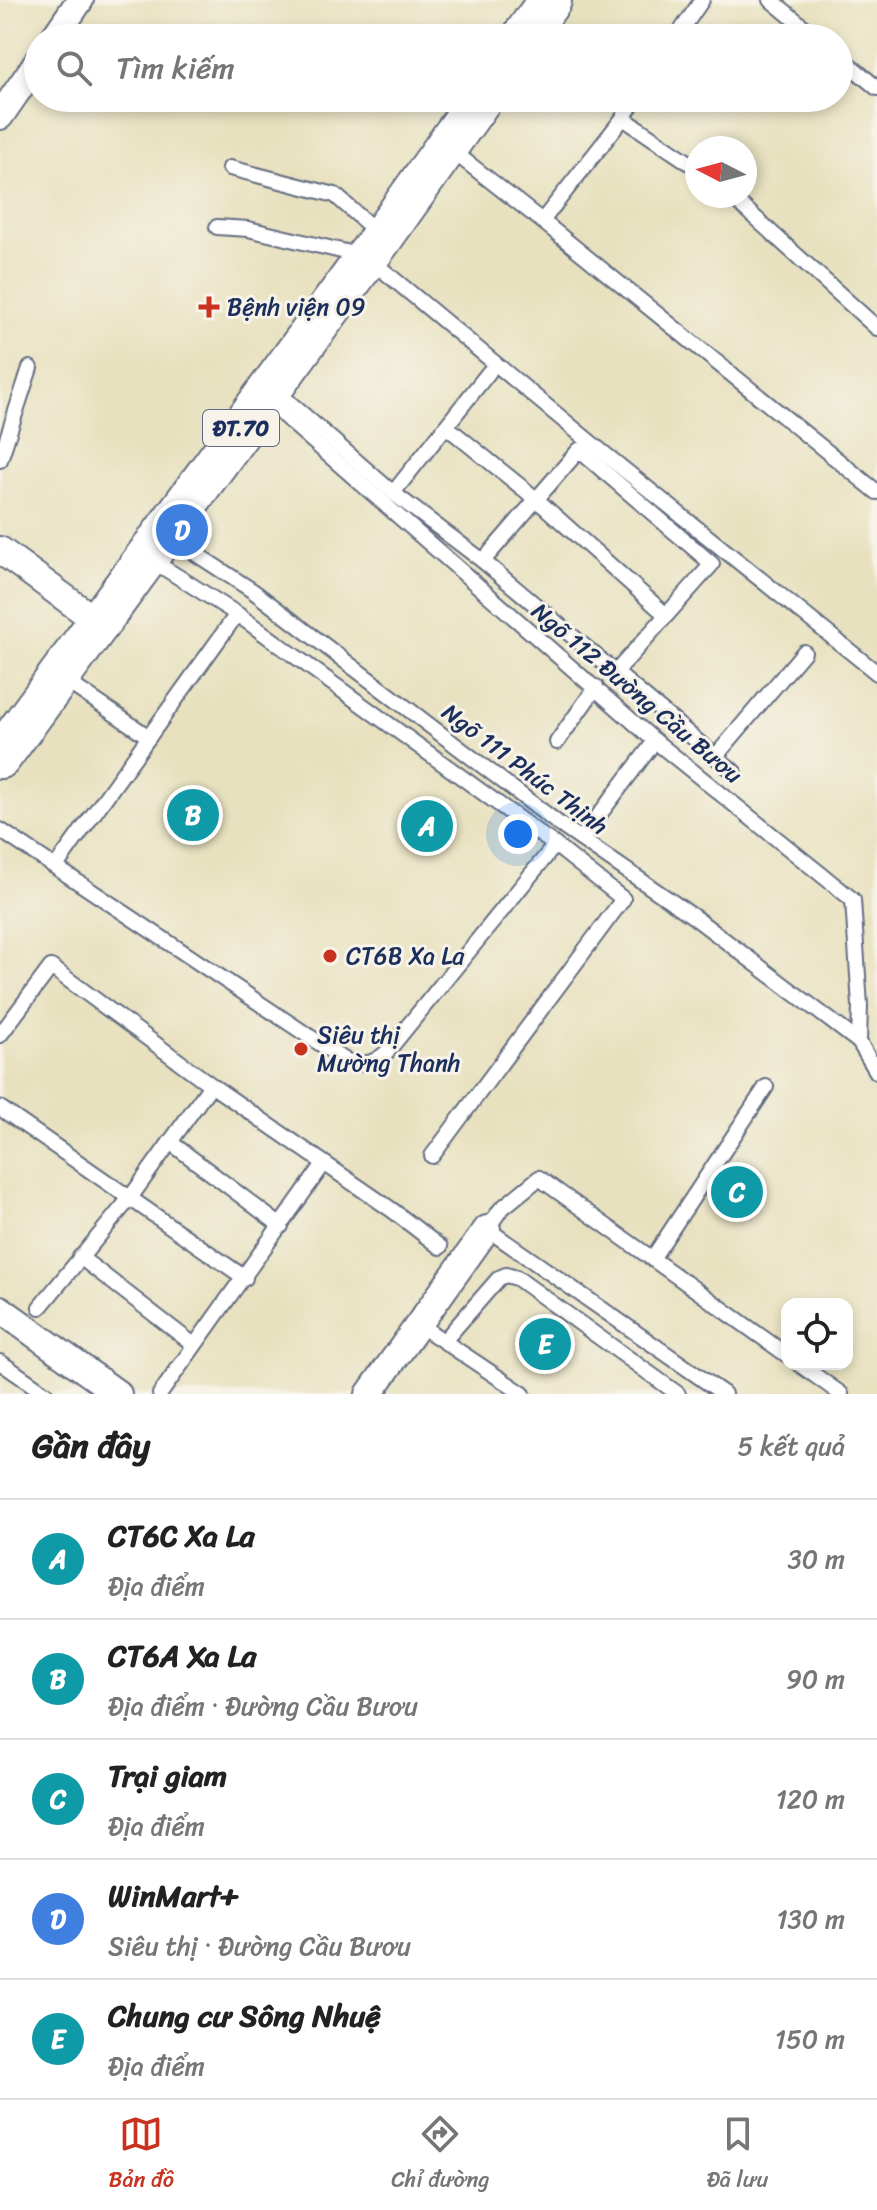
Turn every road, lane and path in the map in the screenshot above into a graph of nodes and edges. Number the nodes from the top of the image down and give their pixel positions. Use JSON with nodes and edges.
{"nodes":[{"id":1,"x":80,"y":0,"type":"edge"},
{"id":2,"x":550,"y":0,"type":"edge"},
{"id":3,"x":702,"y":0,"type":"edge"},
{"id":4,"x":771,"y":0,"type":"edge"},
{"id":5,"x":64,"y":24,"type":"edge"},
{"id":6,"x":533,"y":24,"type":"edge"},
{"id":7,"x":686,"y":24,"type":"edge"},
{"id":8,"x":800,"y":24,"type":"edge"},
{"id":9,"x":853,"y":68,"type":"edge"},
{"id":10,"x":24,"y":81,"type":"edge"},
{"id":11,"x":877,"y":88,"type":"edge"},
{"id":12,"x":471,"y":112,"type":"edge"},
{"id":13,"x":627,"y":112,"type":"edge"},
{"id":14,"x":0,"y":116,"type":"edge"},
{"id":15,"x":623,"y":118,"type":"junction"},
{"id":16,"x":446,"y":146,"type":"junction"},
{"id":17,"x":685,"y":160,"type":"edge"},
{"id":18,"x":230,"y":168,"type":"dead end"},
{"id":19,"x":744,"y":208,"type":"edge"},
{"id":20,"x":542,"y":221,"type":"junction"},
{"id":21,"x":217,"y":227,"type":"dead end"},
{"id":22,"x":374,"y":247,"type":"junction"},
{"id":23,"x":877,"y":328,"type":"edge"},
{"id":24,"x":30,"y":368,"type":"dead end"},
{"id":25,"x":489,"y":372,"type":"dead end"},
{"id":26,"x":268,"y":393,"type":"junction"},
{"id":27,"x":447,"y":427,"type":"junction"},
{"id":28,"x":0,"y":460,"type":"edge"},
{"id":29,"x":877,"y":492,"type":"edge"},
{"id":30,"x":393,"y":493,"type":"junction"},
{"id":31,"x":536,"y":499,"type":"junction"},
{"id":32,"x":155,"y":544,"type":"junction"},
{"id":33,"x":0,"y":550,"type":"edge"},
{"id":34,"x":483,"y":561,"type":"junction"},
{"id":35,"x":237,"y":614,"type":"junction"},
{"id":36,"x":666,"y":615,"type":"junction"},
{"id":37,"x":99,"y":623,"type":"junction"},
{"id":38,"x":804,"y":652,"type":"dead end"},
{"id":39,"x":875,"y":669,"type":"edge"},
{"id":40,"x":615,"y":673,"type":"junction"},
{"id":41,"x":59,"y":676,"type":"junction"},
{"id":42,"x":596,"y":687,"type":"junction"},
{"id":43,"x":149,"y":737,"type":"junction"},
{"id":44,"x":655,"y":741,"type":"junction"},
{"id":45,"x":557,"y":742,"type":"dead end"},
{"id":46,"x":0,"y":757,"type":"edge"},
{"id":47,"x":715,"y":757,"type":"junction"},
{"id":48,"x":734,"y":772,"type":"dead end"},
{"id":49,"x":0,"y":830,"type":"edge"},
{"id":50,"x":581,"y":839,"type":"junction"},
{"id":51,"x":555,"y":845,"type":"junction"},
{"id":52,"x":57,"y":865,"type":"junction"},
{"id":53,"x":0,"y":1035,"type":"edge"},
{"id":54,"x":859,"y":1042,"type":"junction"},
{"id":55,"x":877,"y":1072,"type":"edge"},
{"id":56,"x":211,"y":1085,"type":"junction"},
{"id":57,"x":766,"y":1087,"type":"dead end"},
{"id":58,"x":0,"y":1108,"type":"edge"},
{"id":59,"x":170,"y":1142,"type":"junction"},
{"id":60,"x":432,"y":1156,"type":"dead end"},
{"id":61,"x":323,"y":1165,"type":"junction"},
{"id":62,"x":130,"y":1198,"type":"junction"},
{"id":63,"x":281,"y":1226,"type":"junction"},
{"id":64,"x":487,"y":1229,"type":"junction"},
{"id":65,"x":440,"y":1247,"type":"dead end"},
{"id":66,"x":80,"y":1257,"type":"junction"},
{"id":67,"x":652,"y":1259,"type":"junction"},
{"id":68,"x":245,"y":1278,"type":"junction"},
{"id":69,"x":40,"y":1307,"type":"dead end"},
{"id":70,"x":0,"y":1309,"type":"edge"},
{"id":71,"x":418,"y":1324,"type":"junction"},
{"id":72,"x":444,"y":1341,"type":"junction"},
{"id":73,"x":194,"y":1345,"type":"junction"},
{"id":74,"x":781,"y":1351,"type":"edge"},
{"id":75,"x":0,"y":1362,"type":"edge"},
{"id":76,"x":807,"y":1370,"type":"edge"},
{"id":77,"x":46,"y":1394,"type":"edge"},
{"id":78,"x":118,"y":1394,"type":"edge"},
{"id":79,"x":160,"y":1394,"type":"edge"},
{"id":80,"x":369,"y":1394,"type":"edge"},
{"id":81,"x":523,"y":1394,"type":"edge"},
{"id":82,"x":678,"y":1394,"type":"edge"},
{"id":83,"x":724,"y":1394,"type":"edge"},
{"id":84,"x":841,"y":1394,"type":"edge"}],
"edges":[{"from":1,"to":5,"type":"street"},
{"from":2,"to":6,"type":"main road"},
{"from":3,"to":7,"type":"lane"},
{"from":4,"to":8,"type":"lane"},
{"from":9,"to":11,"type":"lane"},
{"from":10,"to":14,"type":"street"},
{"from":12,"to":16,"type":"main road","number":"ĐT.70"},
{"from":13,"to":15,"type":"lane"},
{"from":15,"to":17,"type":"lane"},
{"from":15,"to":20,"type":"lane"},
{"from":16,"to":20,"type":"lane"},
{"from":16,"to":22,"type":"main road","number":"ĐT.70"},
{"from":18,"to":22,"type":"lane"},
{"from":19,"to":23,"type":"lane"},
{"from":20,"to":29,"type":"lane"},
{"from":21,"to":22,"type":"lane"},
{"from":22,"to":26,"type":"main road","number":"ĐT.70"},
{"from":22,"to":39,"type":"lane"},
{"from":24,"to":28,"type":"lane"},
{"from":25,"to":27,"type":"lane"},
{"from":26,"to":30,"type":"lane"},
{"from":26,"to":32,"type":"main road","number":"ĐT.70"},
{"from":26,"to":42,"type":"lane","name":"Ngõ 112 Đường Cầu Bươu"},
{"from":27,"to":30,"type":"lane"},
{"from":27,"to":31,"type":"lane"},
{"from":30,"to":34,"type":"lane"},
{"from":31,"to":34,"type":"lane"},
{"from":31,"to":36,"type":"lane"},
{"from":31,"to":36,"type":"lane"},
{"from":32,"to":35,"type":"lane"},
{"from":32,"to":37,"type":"main road","number":"ĐT.70"},
{"from":32,"to":50,"type":"lane","name":"Ngõ 111 Phúc Thịnh"},
{"from":33,"to":37,"type":"street"},
{"from":34,"to":40,"type":"lane"},
{"from":35,"to":43,"type":"lane"},
{"from":35,"to":51,"type":"lane"},
{"from":36,"to":40,"type":"lane"},
{"from":37,"to":41,"type":"main road","number":"ĐT.70"},
{"from":38,"to":47,"type":"lane"},
{"from":40,"to":47,"type":"lane"},
{"from":41,"to":43,"type":"lane"},
{"from":41,"to":46,"type":"main road","number":"ĐT.70"},
{"from":42,"to":44,"type":"lane","name":"Ngõ 112 Đường Cầu Bươu"},
{"from":42,"to":45,"type":"lane"},
{"from":43,"to":52,"type":"lane"},
{"from":44,"to":50,"type":"lane"},
{"from":44,"to":54,"type":"lane","name":"Ngõ 112 Đường Cầu Bươu"},
{"from":47,"to":48,"type":"lane"},
{"from":49,"to":52,"type":"lane"},
{"from":50,"to":54,"type":"lane","name":"Ngõ 111 Phúc Thịnh"},
{"from":51,"to":52,"type":"lane"},
{"from":51,"to":60,"type":"lane"},
{"from":53,"to":56,"type":"lane"},
{"from":54,"to":55,"type":"lane"},
{"from":56,"to":59,"type":"lane"},
{"from":56,"to":61,"type":"lane"},
{"from":57,"to":67,"type":"lane"},
{"from":58,"to":62,"type":"lane"},
{"from":59,"to":62,"type":"lane"},
{"from":59,"to":63,"type":"lane"},
{"from":61,"to":63,"type":"lane"},
{"from":61,"to":65,"type":"lane"},
{"from":62,"to":66,"type":"lane"},
{"from":62,"to":68,"type":"lane"},
{"from":63,"to":68,"type":"lane"},
{"from":64,"to":67,"type":"lane"},
{"from":64,"to":71,"type":"street"},
{"from":64,"to":83,"type":"lane"},
{"from":66,"to":69,"type":"lane"},
{"from":66,"to":73,"type":"lane"},
{"from":67,"to":74,"type":"lane"},
{"from":68,"to":73,"type":"lane"},
{"from":70,"to":78,"type":"street"},
{"from":71,"to":72,"type":"lane"},
{"from":71,"to":80,"type":"street"},
{"from":72,"to":81,"type":"lane"},
{"from":72,"to":82,"type":"lane"},
{"from":73,"to":79,"type":"lane"},
{"from":75,"to":77,"type":"lane"},
{"from":76,"to":84,"type":"lane"}]}
